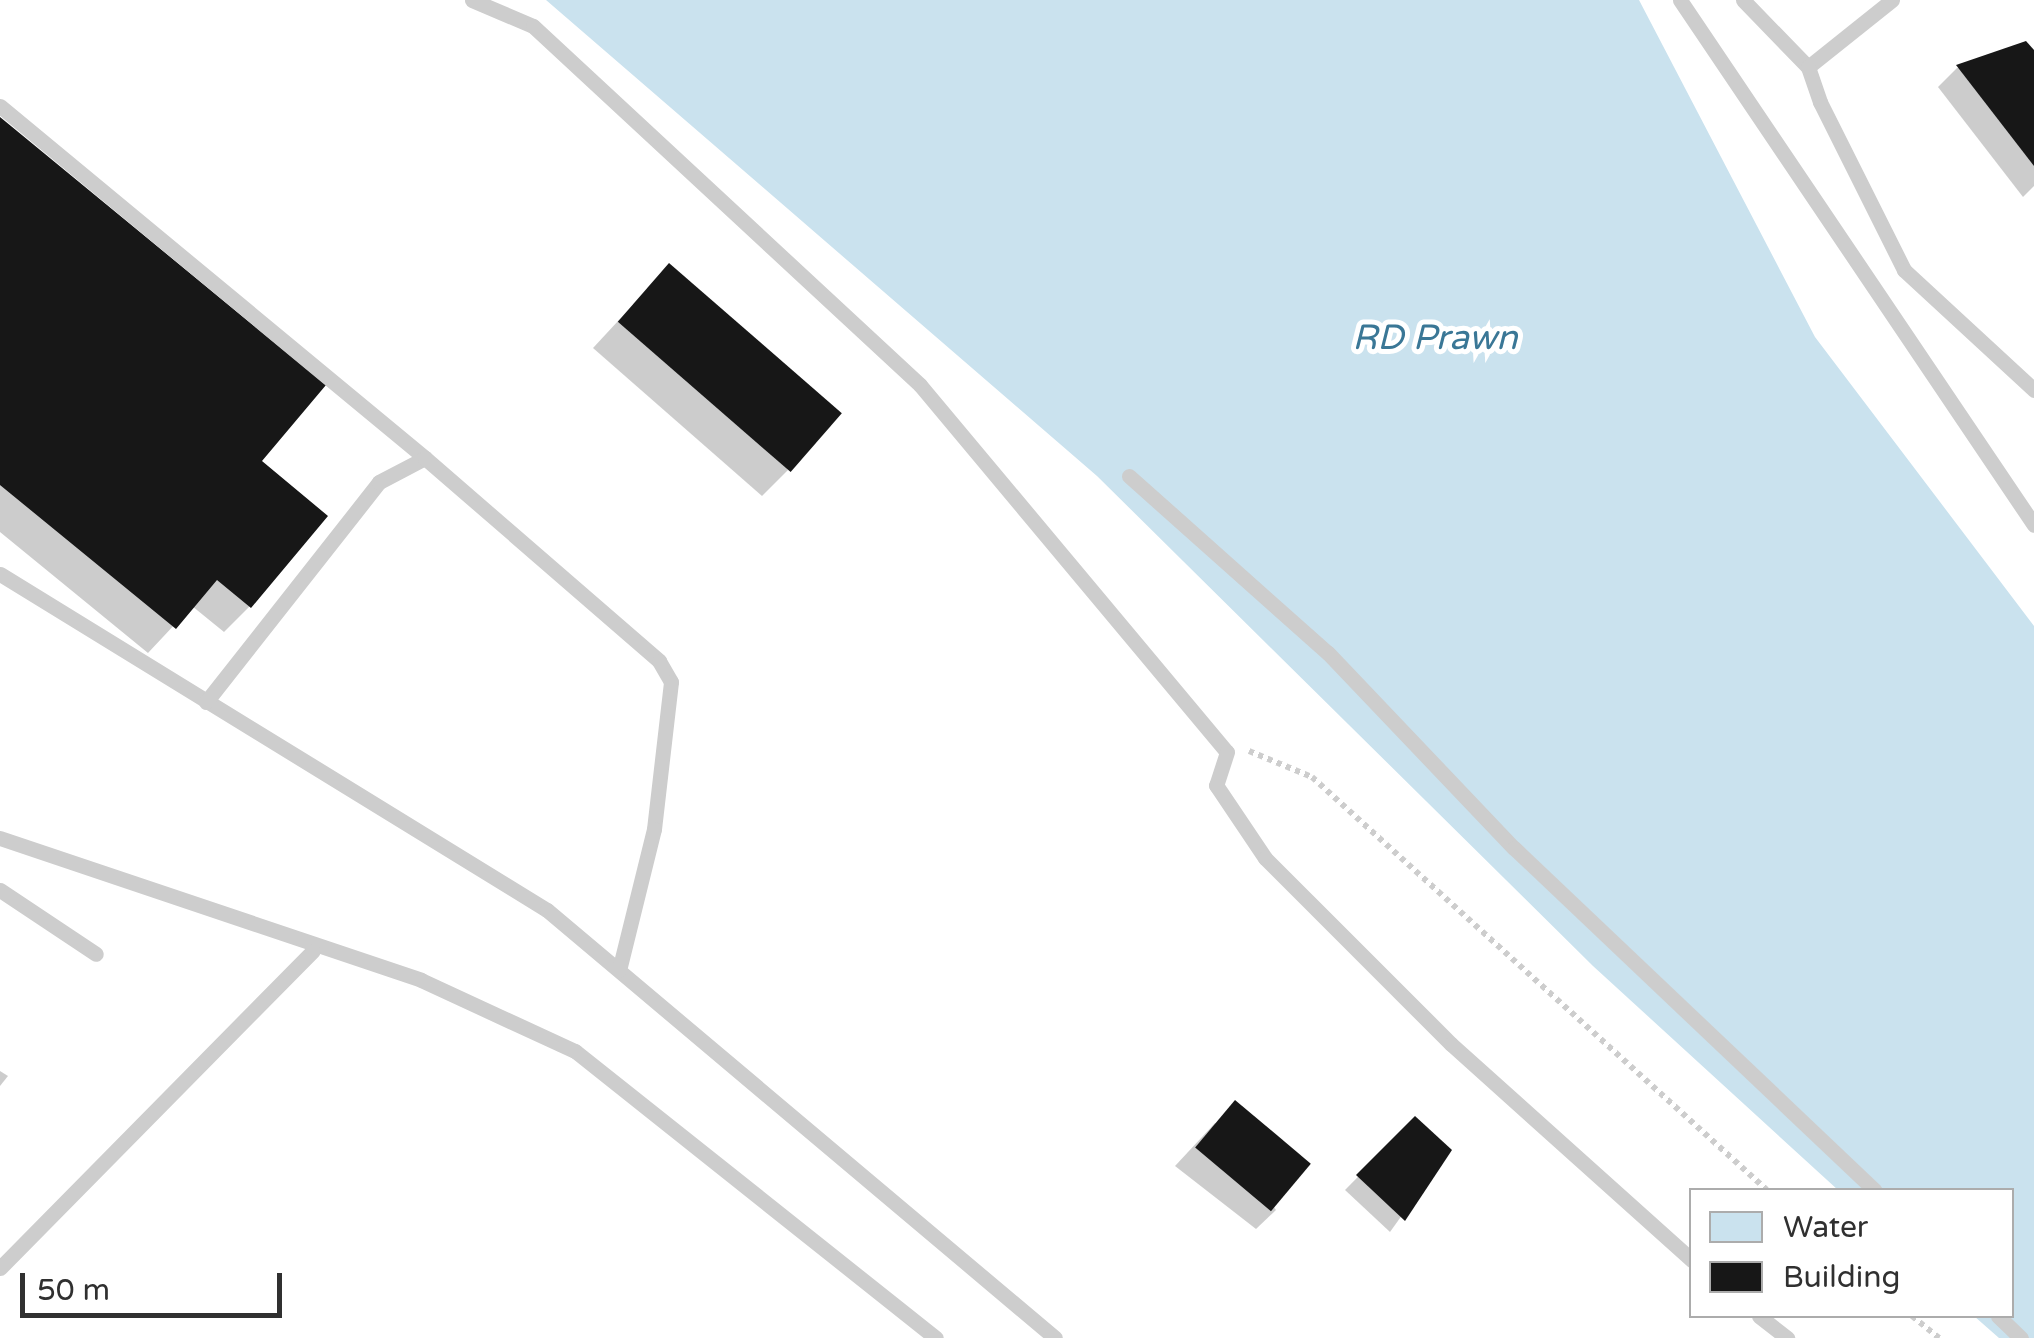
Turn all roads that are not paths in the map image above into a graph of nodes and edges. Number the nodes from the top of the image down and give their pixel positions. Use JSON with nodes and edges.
{"nodes":[{"id":1,"x":472,"y":0,"type":"edge"},
{"id":2,"x":1680,"y":0,"type":"edge"},
{"id":3,"x":1743,"y":0,"type":"edge"},
{"id":4,"x":1892,"y":0,"type":"edge"},
{"id":5,"x":1808,"y":67,"type":"junction"},
{"id":6,"x":0,"y":106,"type":"edge"},
{"id":7,"x":2034,"y":390,"type":"edge"},
{"id":8,"x":425,"y":458,"type":"junction"},
{"id":9,"x":1129,"y":476,"type":"dead end"},
{"id":10,"x":2034,"y":525,"type":"edge"},
{"id":11,"x":0,"y":574,"type":"edge"},
{"id":12,"x":206,"y":702,"type":"junction"},
{"id":13,"x":0,"y":838,"type":"edge"},
{"id":14,"x":0,"y":890,"type":"edge"},
{"id":15,"x":313,"y":950,"type":"junction"},
{"id":16,"x":96,"y":954,"type":"dead end"},
{"id":17,"x":619,"y":970,"type":"junction"},
{"id":18,"x":1872,"y":1188,"type":"edge"},
{"id":19,"x":1689,"y":1257,"type":"edge"},
{"id":20,"x":0,"y":1268,"type":"edge"},
{"id":21,"x":1762,"y":1318,"type":"edge"},
{"id":22,"x":2000,"y":1318,"type":"edge"},
{"id":23,"x":936,"y":1338,"type":"edge"},
{"id":24,"x":1055,"y":1338,"type":"edge"},
{"id":25,"x":1787,"y":1338,"type":"edge"},
{"id":26,"x":2021,"y":1338,"type":"edge"}],
"edges":[{"from":1,"to":19,"type":"lane"},
{"from":2,"to":10,"type":"lane"},
{"from":3,"to":5,"type":"lane"},
{"from":4,"to":5,"type":"lane"},
{"from":5,"to":7,"type":"lane"},
{"from":6,"to":8,"type":"lane"},
{"from":8,"to":12,"type":"lane"},
{"from":8,"to":17,"type":"lane"},
{"from":9,"to":18,"type":"lane"},
{"from":11,"to":12,"type":"lane"},
{"from":12,"to":17,"type":"lane"},
{"from":13,"to":15,"type":"lane"},
{"from":14,"to":16,"type":"lane"},
{"from":15,"to":20,"type":"lane"},
{"from":15,"to":23,"type":"lane"},
{"from":17,"to":24,"type":"lane"},
{"from":21,"to":25,"type":"lane"},
{"from":22,"to":26,"type":"lane"}]}
